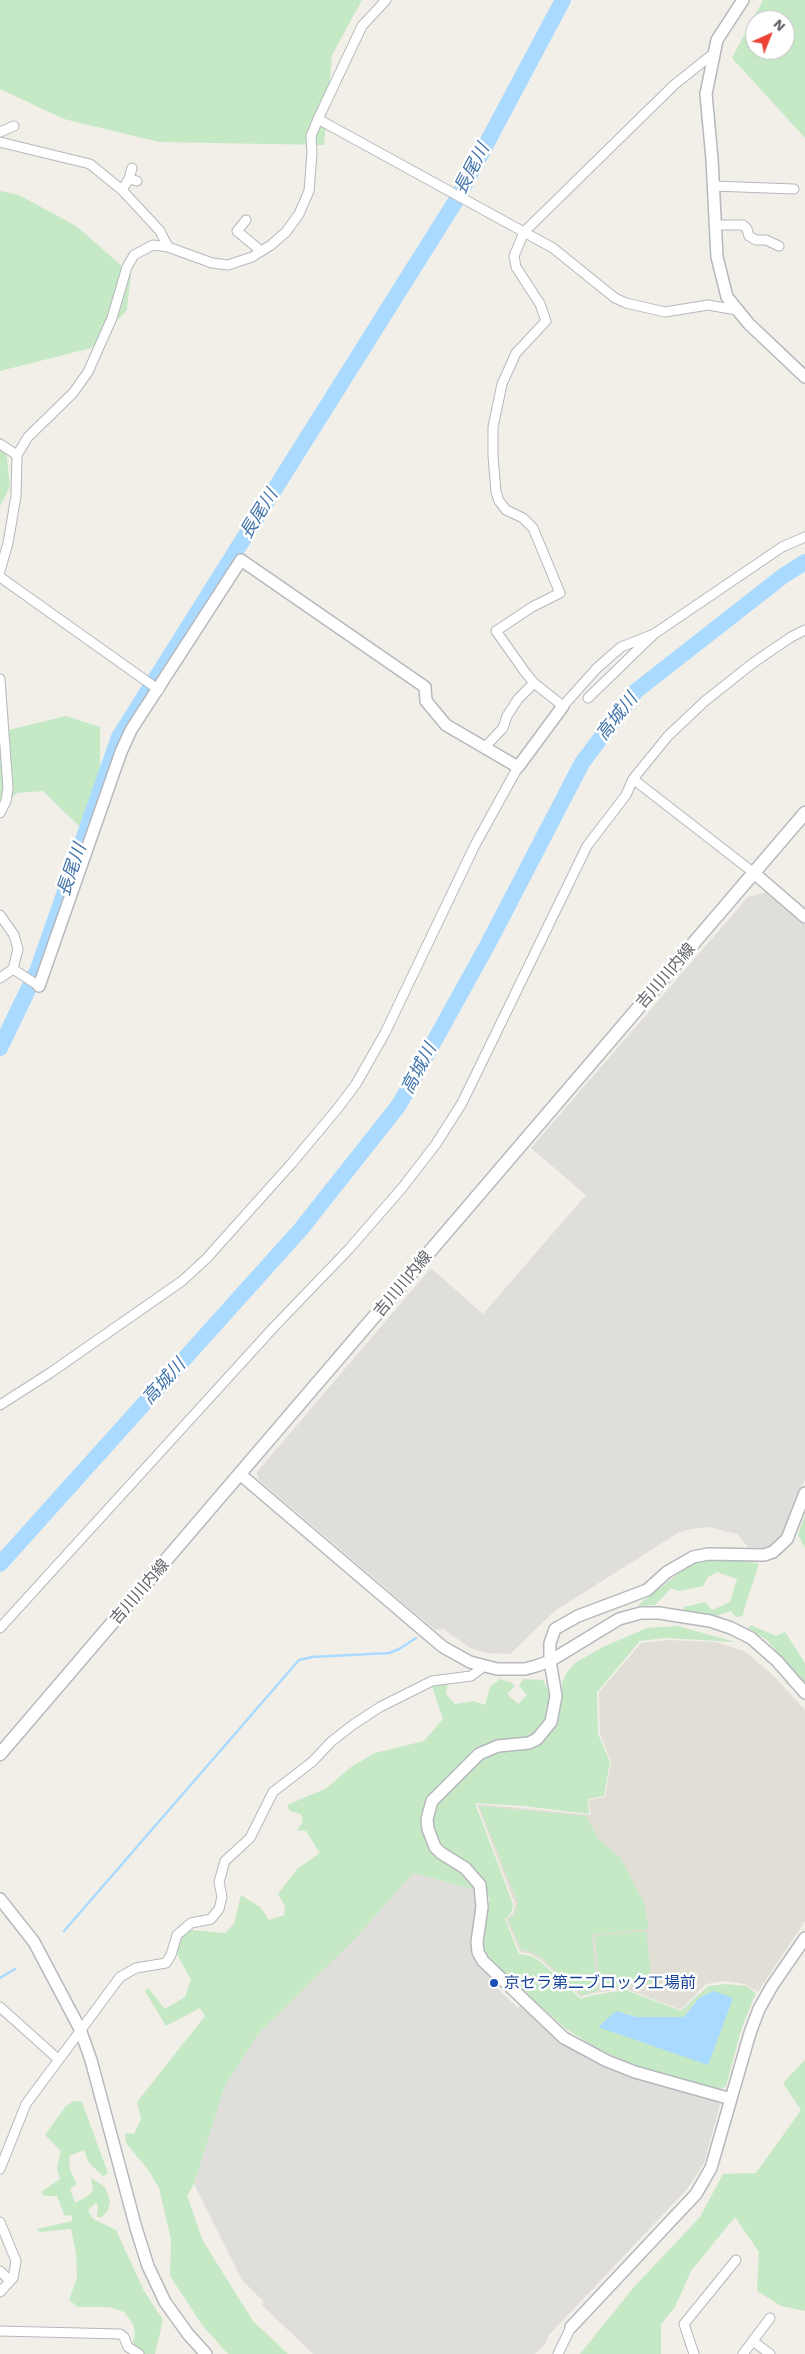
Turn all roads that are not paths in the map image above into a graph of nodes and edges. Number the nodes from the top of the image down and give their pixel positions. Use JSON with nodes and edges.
{"nodes":[{"id":1,"x":386,"y":0,"type":"edge"},
{"id":2,"x":743,"y":0,"type":"edge"},
{"id":3,"x":714,"y":53,"type":"junction"},
{"id":4,"x":318,"y":119,"type":"junction"},
{"id":5,"x":14,"y":126,"type":"dead end"},
{"id":6,"x":0,"y":132,"type":"edge"},
{"id":7,"x":0,"y":143,"type":"edge"},
{"id":8,"x":132,"y":168,"type":"dead end"},
{"id":9,"x":713,"y":186,"type":"junction"},
{"id":10,"x":794,"y":189,"type":"dead end"},
{"id":11,"x":122,"y":190,"type":"junction"},
{"id":12,"x":246,"y":220,"type":"dead end"},
{"id":13,"x":715,"y":225,"type":"junction"},
{"id":14,"x":524,"y":232,"type":"junction"},
{"id":15,"x":779,"y":246,"type":"dead end"},
{"id":16,"x":168,"y":247,"type":"junction"},
{"id":17,"x":261,"y":252,"type":"junction"},
{"id":18,"x":737,"y":310,"type":"junction"},
{"id":19,"x":805,"y":377,"type":"edge"},
{"id":20,"x":0,"y":444,"type":"edge"},
{"id":21,"x":17,"y":455,"type":"junction"},
{"id":22,"x":805,"y":537,"type":"edge"},
{"id":23,"x":0,"y":571,"type":"edge"},
{"id":24,"x":0,"y":577,"type":"edge"},
{"id":25,"x":805,"y":630,"type":"edge"},
{"id":26,"x":654,"y":634,"type":"junction"},
{"id":27,"x":0,"y":678,"type":"edge"},
{"id":28,"x":534,"y":683,"type":"junction"},
{"id":29,"x":154,"y":686,"type":"junction"},
{"id":30,"x":588,"y":698,"type":"dead end"},
{"id":31,"x":563,"y":706,"type":"junction"},
{"id":32,"x":485,"y":747,"type":"junction"},
{"id":33,"x":518,"y":767,"type":"junction"},
{"id":34,"x":633,"y":779,"type":"junction"},
{"id":35,"x":0,"y":813,"type":"edge"},
{"id":36,"x":805,"y":813,"type":"edge"},
{"id":37,"x":754,"y":872,"type":"junction"},
{"id":38,"x":0,"y":915,"type":"edge"},
{"id":39,"x":805,"y":917,"type":"edge"},
{"id":40,"x":13,"y":969,"type":"junction"},
{"id":41,"x":0,"y":978,"type":"edge"},
{"id":42,"x":38,"y":985,"type":"joint"},
{"id":43,"x":0,"y":1405,"type":"edge"},
{"id":44,"x":241,"y":1475,"type":"junction"},
{"id":45,"x":805,"y":1493,"type":"edge"},
{"id":46,"x":0,"y":1628,"type":"edge"},
{"id":47,"x":550,"y":1661,"type":"junction"},
{"id":48,"x":483,"y":1667,"type":"junction"},
{"id":49,"x":805,"y":1693,"type":"edge"},
{"id":50,"x":0,"y":1754,"type":"edge"},
{"id":51,"x":0,"y":1899,"type":"edge"},
{"id":52,"x":805,"y":1938,"type":"edge"},
{"id":53,"x":0,"y":2007,"type":"edge"},
{"id":54,"x":80,"y":2029,"type":"junction"},
{"id":55,"x":58,"y":2059,"type":"junction"},
{"id":56,"x":731,"y":2099,"type":"junction"},
{"id":57,"x":0,"y":2169,"type":"edge"},
{"id":58,"x":0,"y":2222,"type":"edge"},
{"id":59,"x":736,"y":2260,"type":"dead end"},
{"id":60,"x":0,"y":2272,"type":"edge"},
{"id":61,"x":10,"y":2281,"type":"junction"},
{"id":62,"x":0,"y":2292,"type":"edge"},
{"id":63,"x":770,"y":2318,"type":"dead end"},
{"id":64,"x":571,"y":2327,"type":"joint"},
{"id":65,"x":0,"y":2331,"type":"edge"},
{"id":66,"x":752,"y":2341,"type":"junction"},
{"id":67,"x":139,"y":2354,"type":"edge"},
{"id":68,"x":206,"y":2354,"type":"edge"},
{"id":69,"x":558,"y":2354,"type":"edge"},
{"id":70,"x":694,"y":2354,"type":"edge"},
{"id":71,"x":742,"y":2354,"type":"edge"},
{"id":72,"x":770,"y":2354,"type":"edge"}],
"edges":[{"from":1,"to":4,"type":"street"},
{"from":2,"to":3,"type":"street"},
{"from":3,"to":9,"type":"street"},
{"from":3,"to":14,"type":"street"},
{"from":4,"to":14,"type":"street"},
{"from":4,"to":17,"type":"street"},
{"from":5,"to":6,"type":"street"},
{"from":7,"to":11,"type":"street"},
{"from":8,"to":11,"type":"street"},
{"from":9,"to":10,"type":"street"},
{"from":9,"to":13,"type":"street"},
{"from":11,"to":16,"type":"street"},
{"from":12,"to":17,"type":"street"},
{"from":13,"to":15,"type":"street"},
{"from":13,"to":18,"type":"street"},
{"from":14,"to":18,"type":"street"},
{"from":14,"to":28,"type":"street"},
{"from":16,"to":17,"type":"street"},
{"from":16,"to":21,"type":"street"},
{"from":18,"to":19,"type":"street"},
{"from":20,"to":21,"type":"street"},
{"from":21,"to":23,"type":"street"},
{"from":22,"to":26,"type":"street"},
{"from":24,"to":29,"type":"street"},
{"from":25,"to":34,"type":"street"},
{"from":26,"to":30,"type":"street"},
{"from":26,"to":31,"type":"street"},
{"from":27,"to":35,"type":"street"},
{"from":28,"to":31,"type":"street"},
{"from":28,"to":32,"type":"street"},
{"from":29,"to":32,"type":"street"},
{"from":29,"to":42,"type":"street"},
{"from":31,"to":33,"type":"street"},
{"from":32,"to":33,"type":"street"},
{"from":33,"to":43,"type":"street"},
{"from":34,"to":37,"type":"street"},
{"from":34,"to":46,"type":"street"},
{"from":36,"to":37,"type":"main road","name":"吉川川内線"},
{"from":37,"to":39,"type":"street"},
{"from":37,"to":44,"type":"main road","name":"吉川川内線"},
{"from":38,"to":40,"type":"street"},
{"from":40,"to":41,"type":"street"},
{"from":40,"to":42,"type":"street"},
{"from":44,"to":48,"type":"street"},
{"from":44,"to":50,"type":"main road","name":"吉川川内線"},
{"from":45,"to":47,"type":"street"},
{"from":47,"to":48,"type":"street"},
{"from":47,"to":49,"type":"street"},
{"from":47,"to":56,"type":"street"},
{"from":48,"to":54,"type":"street"},
{"from":51,"to":54,"type":"street"},
{"from":52,"to":56,"type":"street"},
{"from":53,"to":55,"type":"street"},
{"from":54,"to":55,"type":"street"},
{"from":54,"to":68,"type":"street"},
{"from":55,"to":57,"type":"street"},
{"from":56,"to":64,"type":"street"},
{"from":58,"to":61,"type":"street"},
{"from":59,"to":70,"type":"street"},
{"from":60,"to":61,"type":"street"},
{"from":61,"to":62,"type":"street"},
{"from":63,"to":66,"type":"street"},
{"from":64,"to":69,"type":"street"},
{"from":65,"to":67,"type":"street"},
{"from":66,"to":71,"type":"street"},
{"from":66,"to":72,"type":"street"}]}
